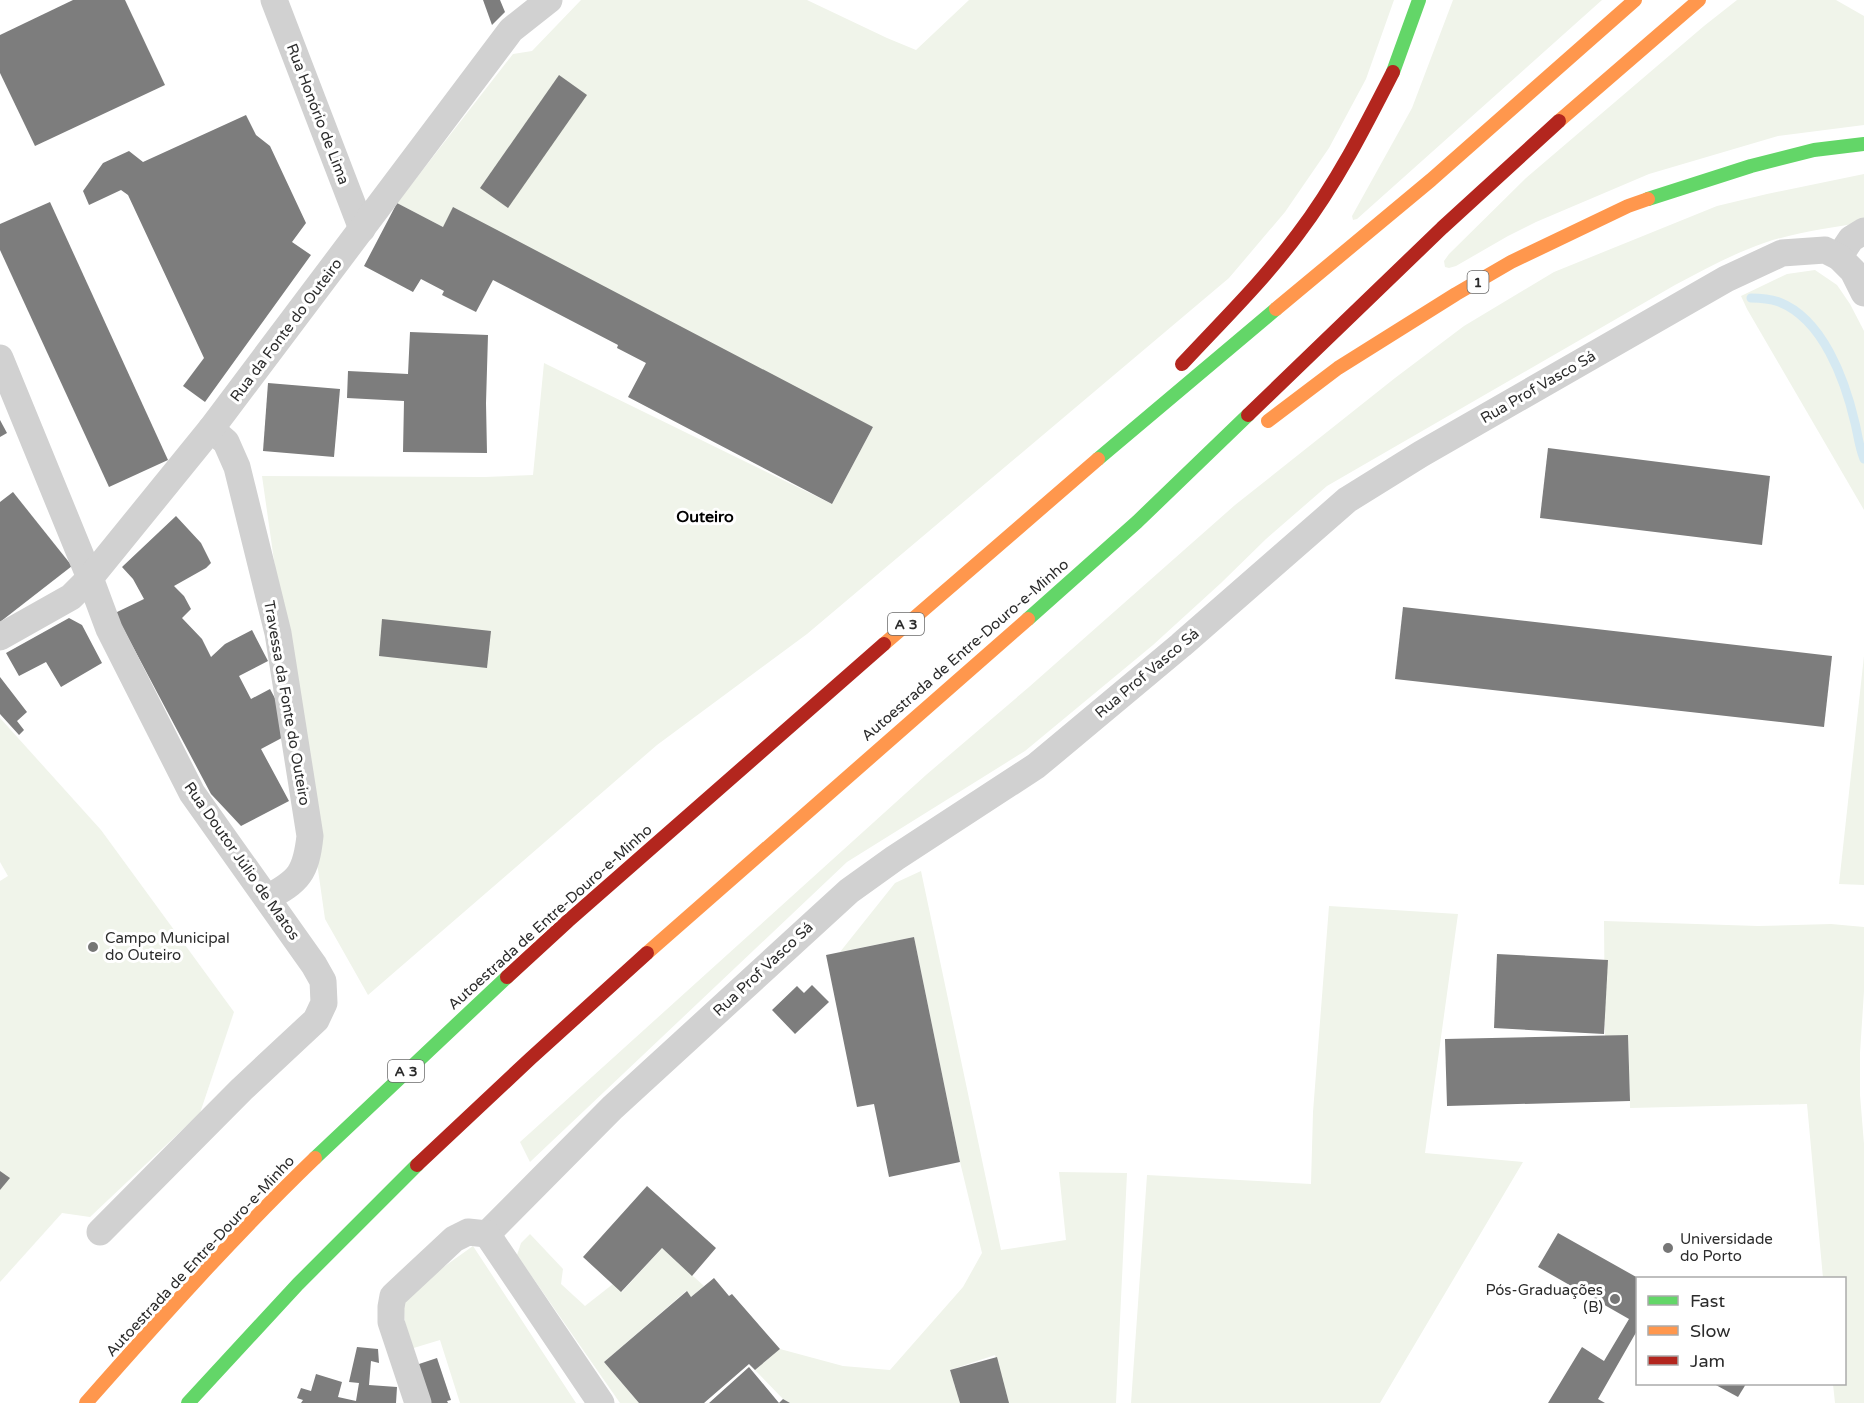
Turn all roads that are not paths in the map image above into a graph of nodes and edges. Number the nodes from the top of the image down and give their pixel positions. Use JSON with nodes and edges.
{"nodes":[{"id":1,"x":274,"y":0,"type":"edge"},
{"id":2,"x":549,"y":0,"type":"edge"},
{"id":3,"x":1419,"y":0,"type":"edge"},
{"id":4,"x":1635,"y":0,"type":"edge"},
{"id":5,"x":1699,"y":0,"type":"edge"},
{"id":6,"x":1864,"y":144,"type":"edge"},
{"id":7,"x":362,"y":229,"type":"junction"},
{"id":8,"x":1864,"y":231,"type":"edge"},
{"id":9,"x":1839,"y":257,"type":"junction"},
{"id":10,"x":1864,"y":293,"type":"edge"},
{"id":11,"x":0,"y":358,"type":"edge"},
{"id":12,"x":1176,"y":370,"type":"dead end"},
{"id":13,"x":1152,"y":395,"type":"dead end"},
{"id":14,"x":211,"y":429,"type":"junction"},
{"id":15,"x":1253,"y":432,"type":"dead end"},
{"id":16,"x":1234,"y":447,"type":"dead end"},
{"id":17,"x":1065,"y":486,"type":"junction"},
{"id":18,"x":1140,"y":519,"type":"junction"},
{"id":19,"x":90,"y":578,"type":"junction"},
{"id":20,"x":0,"y":637,"type":"edge"},
{"id":21,"x":267,"y":898,"type":"junction"},
{"id":22,"x":100,"y":1232,"type":"dead end"},
{"id":23,"x":487,"y":1234,"type":"junction"},
{"id":24,"x":86,"y":1403,"type":"edge"},
{"id":25,"x":188,"y":1403,"type":"edge"},
{"id":26,"x":418,"y":1403,"type":"edge"},
{"id":27,"x":601,"y":1403,"type":"edge"}],
"edges":[{"from":1,"to":7,"type":"street","name":"Rua Honório de Lima"},
{"from":2,"to":7,"type":"street","name":"Rua da Fonte do Outeiro"},
{"from":3,"to":12,"type":"highway"},
{"from":4,"to":17,"type":"highway"},
{"from":5,"to":18,"type":"highway"},
{"from":6,"to":15,"type":"highway","number":"1"},
{"from":7,"to":14,"type":"street","name":"Rua da Fonte do Outeiro"},
{"from":8,"to":9,"type":"street"},
{"from":9,"to":10,"type":"street"},
{"from":9,"to":23,"type":"street","name":"Rua Prof Vasco Sá"},
{"from":11,"to":19,"type":"street","name":"Rua Doutor Júlio de Matos"},
{"from":13,"to":17,"type":"highway"},
{"from":14,"to":19,"type":"street","name":"Rua da Fonte do Outeiro"},
{"from":14,"to":21,"type":"street","name":"Travessa da Fonte do Outeiro"},
{"from":16,"to":18,"type":"highway"},
{"from":17,"to":24,"type":"highway","name":"Autoestrada de Entre-Douro-e-Minho","number":"A 3"},
{"from":18,"to":25,"type":"highway","name":"Autoestrada de Entre-Douro-e-Minho"},
{"from":19,"to":20,"type":"street","name":"Rua da Fonte do Outeiro"},
{"from":19,"to":21,"type":"street","name":"Rua Doutor Júlio de Matos"},
{"from":21,"to":22,"type":"street","name":"Rua Doutor Júlio de Matos"},
{"from":23,"to":26,"type":"street"},
{"from":23,"to":27,"type":"street"}]}
